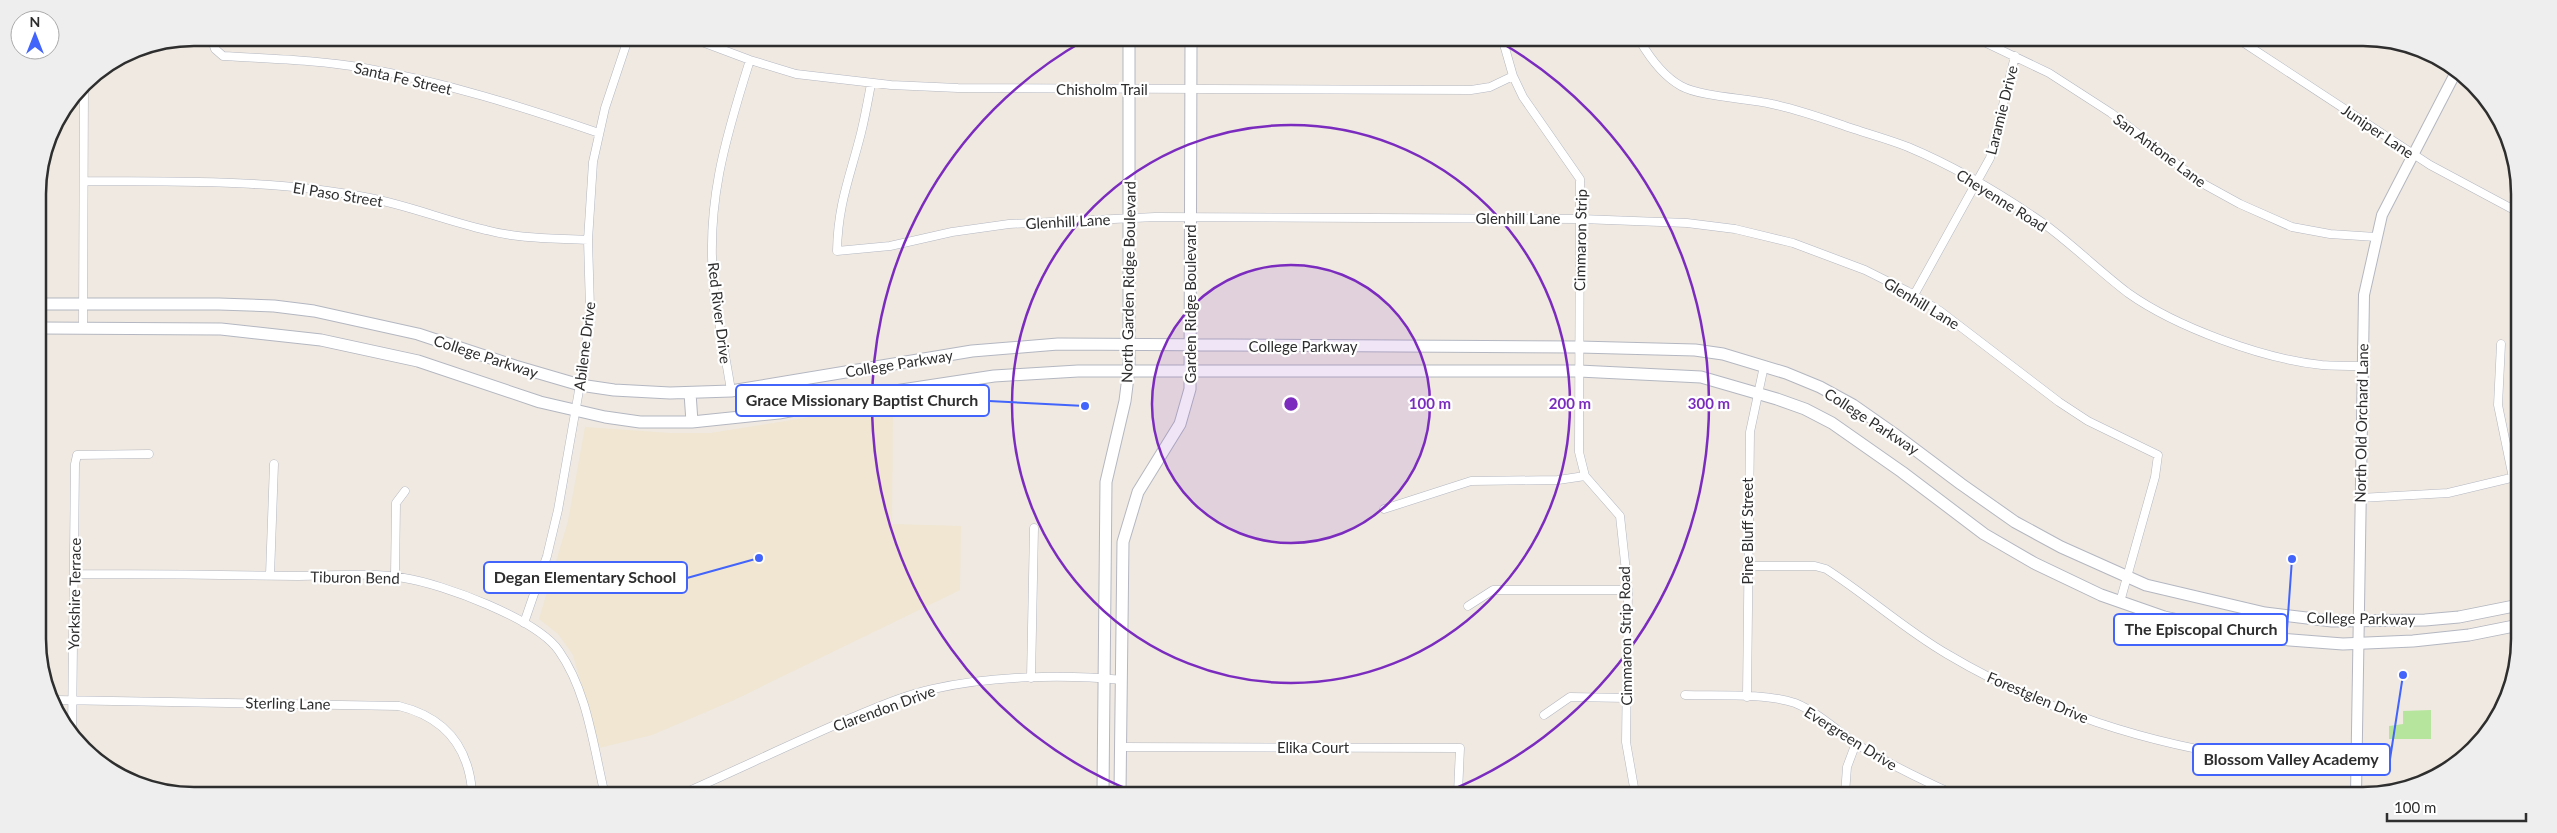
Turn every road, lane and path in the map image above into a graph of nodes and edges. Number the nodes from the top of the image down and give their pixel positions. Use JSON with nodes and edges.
{"nodes":[{"id":1,"x":1505,"y":46,"type":"edge"},
{"id":2,"x":1643,"y":46,"type":"edge"},
{"id":3,"x":1993,"y":46,"type":"edge"},
{"id":4,"x":2250,"y":46,"type":"edge"},
{"id":5,"x":214,"y":47,"type":"edge"},
{"id":6,"x":625,"y":47,"type":"edge"},
{"id":7,"x":715,"y":47,"type":"edge"},
{"id":8,"x":1129,"y":47,"type":"edge"},
{"id":9,"x":1191,"y":47,"type":"edge"},
{"id":10,"x":2015,"y":56,"type":"junction"},
{"id":11,"x":750,"y":60,"type":"junction"},
{"id":12,"x":1513,"y":76,"type":"junction"},
{"id":13,"x":2453,"y":77,"type":"edge"},
{"id":14,"x":871,"y":84,"type":"junction"},
{"id":15,"x":1129,"y":88,"type":"junction"},
{"id":16,"x":1191,"y":90,"type":"junction"},
{"id":17,"x":84,"y":96,"type":"edge"},
{"id":18,"x":599,"y":133,"type":"junction"},
{"id":19,"x":2413,"y":155,"type":"junction"},
{"id":20,"x":84,"y":181,"type":"junction"},
{"id":21,"x":1977,"y":182,"type":"junction"},
{"id":22,"x":2511,"y":208,"type":"edge"},
{"id":23,"x":1190,"y":216,"type":"junction"},
{"id":24,"x":1129,"y":218,"type":"junction"},
{"id":25,"x":1581,"y":219,"type":"junction"},
{"id":26,"x":2376,"y":237,"type":"junction"},
{"id":27,"x":588,"y":240,"type":"junction"},
{"id":28,"x":1914,"y":295,"type":"junction"},
{"id":29,"x":47,"y":304,"type":"edge"},
{"id":30,"x":83,"y":304,"type":"junction"},
{"id":31,"x":47,"y":328,"type":"edge"},
{"id":32,"x":83,"y":328,"type":"junction"},
{"id":33,"x":1128,"y":344,"type":"junction"},
{"id":34,"x":2501,"y":344,"type":"dead end"},
{"id":35,"x":1191,"y":346,"type":"junction"},
{"id":36,"x":1578,"y":347,"type":"junction"},
{"id":37,"x":1764,"y":366,"type":"junction"},
{"id":38,"x":2362,"y":366,"type":"junction"},
{"id":39,"x":1128,"y":369,"type":"junction"},
{"id":40,"x":1191,"y":369,"type":"junction"},
{"id":41,"x":1579,"y":371,"type":"junction"},
{"id":42,"x":580,"y":385,"type":"junction"},
{"id":43,"x":731,"y":391,"type":"junction"},
{"id":44,"x":690,"y":393,"type":"junction"},
{"id":45,"x":1758,"y":393,"type":"junction"},
{"id":46,"x":575,"y":410,"type":"junction"},
{"id":47,"x":692,"y":422,"type":"junction"},
{"id":48,"x":149,"y":454,"type":"dead end"},
{"id":49,"x":274,"y":464,"type":"dead end"},
{"id":50,"x":2511,"y":464,"type":"edge"},
{"id":51,"x":1585,"y":476,"type":"junction"},
{"id":52,"x":2511,"y":478,"type":"edge"},
{"id":53,"x":406,"y":491,"type":"dead end"},
{"id":54,"x":2360,"y":498,"type":"junction"},
{"id":55,"x":1384,"y":509,"type":"dead end"},
{"id":56,"x":1034,"y":528,"type":"dead end"},
{"id":57,"x":1747,"y":566,"type":"junction"},
{"id":58,"x":74,"y":574,"type":"junction"},
{"id":59,"x":270,"y":576,"type":"junction"},
{"id":60,"x":396,"y":576,"type":"junction"},
{"id":61,"x":2127,"y":578,"type":"junction"},
{"id":62,"x":1628,"y":590,"type":"junction"},
{"id":63,"x":2120,"y":602,"type":"junction"},
{"id":64,"x":1468,"y":606,"type":"dead end"},
{"id":65,"x":2511,"y":607,"type":"edge"},
{"id":66,"x":2358,"y":621,"type":"junction"},
{"id":67,"x":524,"y":623,"type":"junction"},
{"id":68,"x":2511,"y":627,"type":"edge"},
{"id":69,"x":2358,"y":643,"type":"junction"},
{"id":70,"x":1031,"y":678,"type":"junction"},
{"id":71,"x":1104,"y":678,"type":"junction"},
{"id":72,"x":1122,"y":680,"type":"junction"},
{"id":73,"x":1685,"y":695,"type":"dead end"},
{"id":74,"x":1747,"y":697,"type":"junction"},
{"id":75,"x":1626,"y":698,"type":"junction"},
{"id":76,"x":60,"y":700,"type":"edge"},
{"id":77,"x":73,"y":700,"type":"junction"},
{"id":78,"x":1544,"y":714,"type":"dead end"},
{"id":79,"x":72,"y":723,"type":"edge"},
{"id":80,"x":1856,"y":743,"type":"junction"},
{"id":81,"x":1121,"y":747,"type":"junction"},
{"id":82,"x":2356,"y":765,"type":"junction"},
{"id":83,"x":1458,"y":786,"type":"edge"},
{"id":84,"x":1634,"y":786,"type":"edge"},
{"id":85,"x":1846,"y":786,"type":"edge"},
{"id":86,"x":1935,"y":786,"type":"edge"},
{"id":87,"x":2356,"y":786,"type":"edge"},
{"id":88,"x":471,"y":787,"type":"edge"},
{"id":89,"x":603,"y":787,"type":"edge"},
{"id":90,"x":698,"y":787,"type":"edge"},
{"id":91,"x":1103,"y":787,"type":"edge"},
{"id":92,"x":1120,"y":787,"type":"edge"}],
"edges":[{"from":1,"to":12,"type":"street","name":"Cimmaron Strip"},
{"from":2,"to":21,"type":"street","name":"Cheyenne Road"},
{"from":3,"to":10,"type":"street","name":"San Antone Lane"},
{"from":4,"to":19,"type":"street","name":"Juniper Lane"},
{"from":5,"to":18,"type":"street","name":"Santa Fe Street"},
{"from":6,"to":18,"type":"street","name":"Abilene Drive"},
{"from":7,"to":11,"type":"street","name":"Chisholm Trail"},
{"from":8,"to":15,"type":"main road","name":"North Garden Ridge Boulevard"},
{"from":9,"to":16,"type":"main road","name":"Garden Ridge Boulevard"},
{"from":10,"to":21,"type":"street","name":"Laramie Drive"},
{"from":10,"to":26,"type":"street","name":"San Antone Lane"},
{"from":11,"to":14,"type":"street","name":"Chisholm Trail"},
{"from":11,"to":43,"type":"street","name":"Red River Drive"},
{"from":12,"to":16,"type":"street","name":"Chisholm Trail"},
{"from":12,"to":25,"type":"street","name":"Cimmaron Strip"},
{"from":13,"to":19,"type":"street","name":"North Old Orchard Lane"},
{"from":14,"to":15,"type":"street","name":"Chisholm Trail"},
{"from":14,"to":24,"type":"street","name":"Glenhill Lane"},
{"from":15,"to":16,"type":"street","name":"Chisholm Trail"},
{"from":15,"to":24,"type":"main road","name":"North Garden Ridge Boulevard"},
{"from":16,"to":23,"type":"main road","name":"Garden Ridge Boulevard"},
{"from":17,"to":20,"type":"street"},
{"from":18,"to":27,"type":"street","name":"Abilene Drive"},
{"from":19,"to":22,"type":"street","name":"Juniper Lane"},
{"from":19,"to":26,"type":"street","name":"North Old Orchard Lane"},
{"from":20,"to":27,"type":"street","name":"El Paso Street"},
{"from":20,"to":30,"type":"street"},
{"from":21,"to":28,"type":"street","name":"Laramie Drive"},
{"from":21,"to":38,"type":"street","name":"Cheyenne Road"},
{"from":23,"to":24,"type":"street","name":"Glenhill Lane"},
{"from":23,"to":25,"type":"street","name":"Glenhill Lane"},
{"from":23,"to":35,"type":"main road","name":"Garden Ridge Boulevard"},
{"from":24,"to":33,"type":"main road","name":"North Garden Ridge Boulevard"},
{"from":25,"to":28,"type":"street","name":"Glenhill Lane"},
{"from":25,"to":36,"type":"street","name":"Cimmaron Strip"},
{"from":26,"to":38,"type":"street","name":"North Old Orchard Lane"},
{"from":27,"to":42,"type":"street","name":"Abilene Drive"},
{"from":28,"to":61,"type":"street","name":"Glenhill Lane"},
{"from":29,"to":30,"type":"main road","name":"College Parkway"},
{"from":30,"to":32,"type":"street"},
{"from":30,"to":42,"type":"main road","name":"College Parkway"},
{"from":31,"to":32,"type":"main road","name":"College Parkway"},
{"from":32,"to":46,"type":"main road","name":"College Parkway"},
{"from":33,"to":35,"type":"main road","name":"College Parkway"},
{"from":33,"to":39,"type":"main road","name":"North Garden Ridge Boulevard"},
{"from":33,"to":43,"type":"main road","name":"College Parkway"},
{"from":34,"to":50,"type":"street"},
{"from":35,"to":36,"type":"main road","name":"College Parkway"},
{"from":35,"to":40,"type":"main road","name":"Garden Ridge Boulevard"},
{"from":36,"to":37,"type":"main road","name":"College Parkway"},
{"from":36,"to":41,"type":"street","name":"Cimmaron Strip"},
{"from":37,"to":45,"type":"street","name":"Pine Bluff Street"},
{"from":37,"to":61,"type":"main road","name":"College Parkway"},
{"from":38,"to":54,"type":"street","name":"North Old Orchard Lane"},
{"from":39,"to":40,"type":"main road","name":"College Parkway"},
{"from":39,"to":47,"type":"main road","name":"College Parkway"},
{"from":39,"to":71,"type":"main road","name":"North Garden Ridge Boulevard"},
{"from":40,"to":41,"type":"main road","name":"College Parkway"},
{"from":40,"to":72,"type":"main road","name":"Garden Ridge Boulevard"},
{"from":41,"to":45,"type":"main road","name":"College Parkway"},
{"from":41,"to":51,"type":"street","name":"Cimmaron Strip Road"},
{"from":42,"to":44,"type":"main road","name":"College Parkway"},
{"from":42,"to":46,"type":"street","name":"Abilene Drive"},
{"from":43,"to":44,"type":"main road","name":"College Parkway"},
{"from":44,"to":47,"type":"main road"},
{"from":45,"to":57,"type":"street","name":"Pine Bluff Street"},
{"from":45,"to":63,"type":"main road","name":"College Parkway"},
{"from":46,"to":47,"type":"main road","name":"College Parkway"},
{"from":46,"to":67,"type":"street","name":"Abilene Drive"},
{"from":48,"to":58,"type":"street","name":"Yorkshire Terrace"},
{"from":49,"to":59,"type":"street"},
{"from":51,"to":55,"type":"street"},
{"from":51,"to":62,"type":"street","name":"Cimmaron Strip Road"},
{"from":52,"to":54,"type":"street"},
{"from":53,"to":60,"type":"street"},
{"from":54,"to":66,"type":"street","name":"North Old Orchard Lane"},
{"from":56,"to":70,"type":"street"},
{"from":57,"to":74,"type":"street","name":"Pine Bluff Street"},
{"from":57,"to":82,"type":"street","name":"Forestglen Drive"},
{"from":58,"to":59,"type":"street","name":"Tiburon Bend"},
{"from":58,"to":77,"type":"street","name":"Yorkshire Terrace"},
{"from":59,"to":60,"type":"street","name":"Tiburon Bend"},
{"from":60,"to":67,"type":"street","name":"Tiburon Bend"},
{"from":61,"to":63,"type":"street","name":"Glenhill Lane"},
{"from":61,"to":66,"type":"main road","name":"College Parkway"},
{"from":62,"to":64,"type":"street"},
{"from":62,"to":75,"type":"street","name":"Cimmaron Strip Road"},
{"from":63,"to":69,"type":"main road","name":"College Parkway"},
{"from":65,"to":66,"type":"main road","name":"College Parkway"},
{"from":66,"to":69,"type":"street","name":"North Old Orchard Lane"},
{"from":67,"to":89,"type":"street","name":"Tiburon Bend"},
{"from":68,"to":69,"type":"main road","name":"College Parkway"},
{"from":69,"to":82,"type":"street","name":"North Old Orchard Lane"},
{"from":70,"to":71,"type":"street","name":"Clarendon Drive"},
{"from":70,"to":90,"type":"street","name":"Clarendon Drive"},
{"from":71,"to":72,"type":"street","name":"Clarendon Drive"},
{"from":71,"to":91,"type":"main road","name":"North Garden Ridge Boulevard"},
{"from":72,"to":81,"type":"main road","name":"Garden Ridge Boulevard"},
{"from":73,"to":74,"type":"street","name":"Evergreen Drive"},
{"from":74,"to":80,"type":"street","name":"Evergreen Drive"},
{"from":75,"to":78,"type":"street"},
{"from":75,"to":84,"type":"street","name":"Cimmaron Strip Road"},
{"from":76,"to":77,"type":"street","name":"Sterling Lane"},
{"from":77,"to":79,"type":"street","name":"Yorkshire Terrace"},
{"from":77,"to":88,"type":"street","name":"Sterling Lane"},
{"from":80,"to":85,"type":"street"},
{"from":80,"to":86,"type":"street","name":"Evergreen Drive"},
{"from":81,"to":83,"type":"street","name":"Elika Court"},
{"from":81,"to":92,"type":"main road","name":"Garden Ridge Boulevard"},
{"from":82,"to":87,"type":"street","name":"North Old Orchard Lane"}]}
